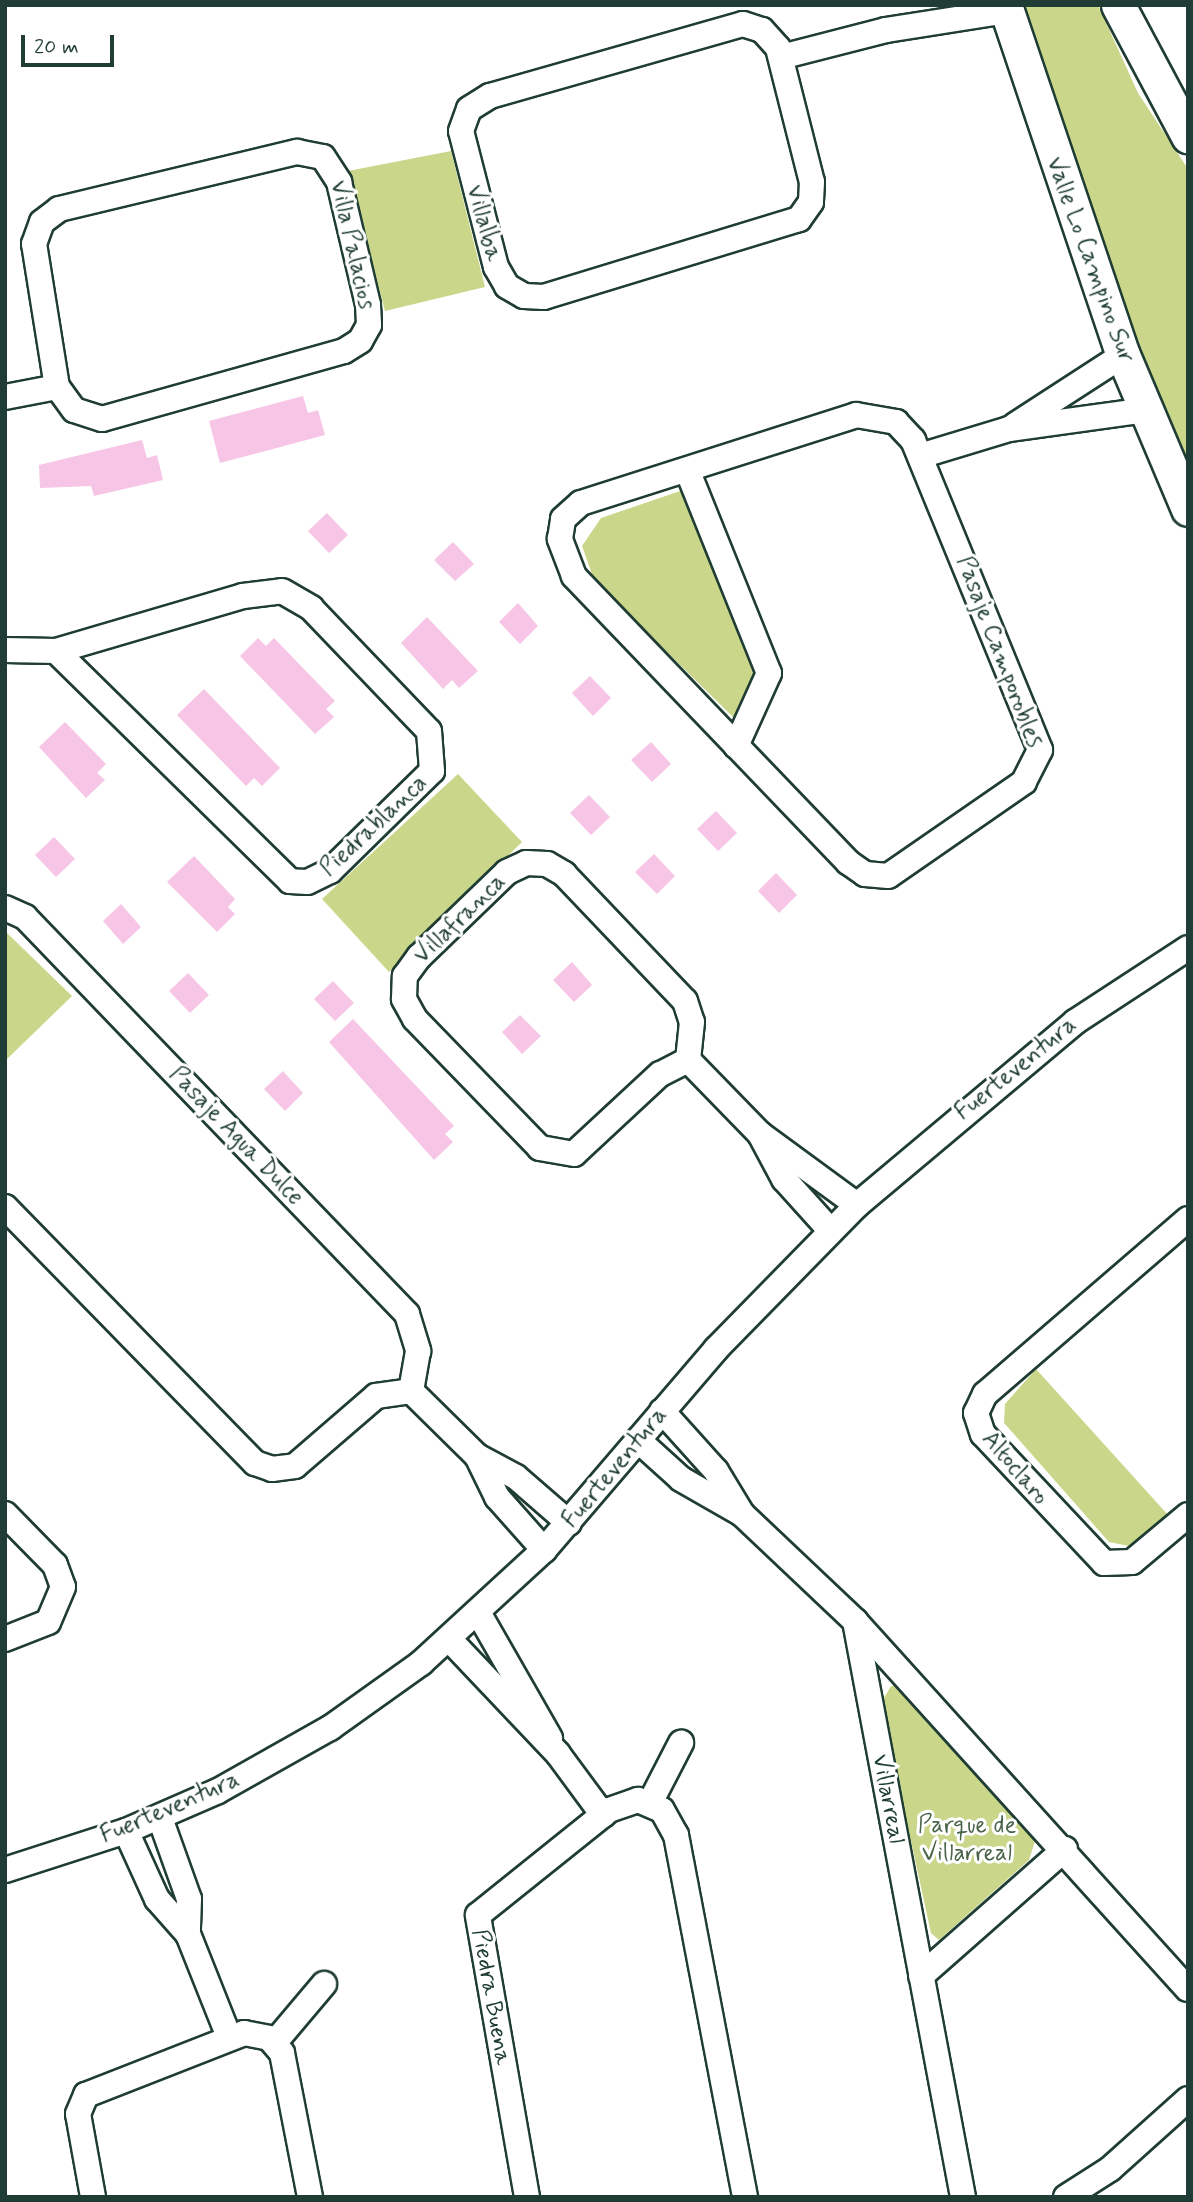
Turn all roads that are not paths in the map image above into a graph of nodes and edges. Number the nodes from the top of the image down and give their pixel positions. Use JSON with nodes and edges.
{"nodes":[{"id":1,"x":932,"y":5,"type":"edge"},
{"id":2,"x":1118,"y":5,"type":"edge"},
{"id":3,"x":1006,"y":8,"type":"edge"},
{"id":4,"x":886,"y":30,"type":"junction"},
{"id":5,"x":781,"y":57,"type":"junction"},
{"id":6,"x":1188,"y":136,"type":"edge"},
{"id":7,"x":1123,"y":355,"type":"junction"},
{"id":8,"x":57,"y":387,"type":"junction"},
{"id":9,"x":5,"y":397,"type":"edge"},
{"id":10,"x":1146,"y":410,"type":"junction"},
{"id":11,"x":1009,"y":429,"type":"junction"},
{"id":12,"x":920,"y":456,"type":"junction"},
{"id":13,"x":688,"y":472,"type":"junction"},
{"id":14,"x":1188,"y":509,"type":"edge"},
{"id":15,"x":5,"y":650,"type":"edge"},
{"id":16,"x":56,"y":651,"type":"junction"},
{"id":17,"x":736,"y":746,"type":"junction"},
{"id":18,"x":5,"y":908,"type":"edge"},
{"id":19,"x":1188,"y":933,"type":"edge"},
{"id":20,"x":1188,"y":948,"type":"edge"},
{"id":21,"x":1157,"y":963,"type":"junction"},
{"id":22,"x":688,"y":1060,"type":"junction"},
{"id":23,"x":760,"y":1134,"type":"junction"},
{"id":24,"x":857,"y":1205,"type":"junction"},
{"id":25,"x":5,"y":1207,"type":"edge"},
{"id":26,"x":1188,"y":1219,"type":"edge"},
{"id":27,"x":830,"y":1230,"type":"junction"},
{"id":28,"x":411,"y":1391,"type":"junction"},
{"id":29,"x":662,"y":1411,"type":"junction"},
{"id":30,"x":638,"y":1440,"type":"junction"},
{"id":31,"x":477,"y":1456,"type":"junction"},
{"id":32,"x":5,"y":1514,"type":"edge"},
{"id":33,"x":742,"y":1514,"type":"junction"},
{"id":34,"x":1188,"y":1514,"type":"edge"},
{"id":35,"x":569,"y":1523,"type":"junction"},
{"id":36,"x":544,"y":1550,"type":"junction"},
{"id":37,"x":479,"y":1614,"type":"junction"},
{"id":38,"x":855,"y":1621,"type":"junction"},
{"id":39,"x":5,"y":1639,"type":"edge"},
{"id":40,"x":450,"y":1640,"type":"junction"},
{"id":41,"x":681,"y":1743,"type":"dead end"},
{"id":42,"x":558,"y":1754,"type":"junction"},
{"id":43,"x":650,"y":1803,"type":"junction"},
{"id":44,"x":603,"y":1815,"type":"junction"},
{"id":45,"x":160,"y":1818,"type":"junction"},
{"id":46,"x":126,"y":1831,"type":"junction"},
{"id":47,"x":1065,"y":1849,"type":"junction"},
{"id":48,"x":5,"y":1870,"type":"edge"},
{"id":49,"x":188,"y":1934,"type":"junction"},
{"id":50,"x":921,"y":1976,"type":"junction"},
{"id":51,"x":324,"y":1984,"type":"dead end"},
{"id":52,"x":1188,"y":1989,"type":"edge"},
{"id":53,"x":229,"y":2037,"type":"junction"},
{"id":54,"x":275,"y":2042,"type":"junction"},
{"id":55,"x":1188,"y":2099,"type":"edge"},
{"id":56,"x":93,"y":2197,"type":"edge"},
{"id":57,"x":310,"y":2197,"type":"edge"},
{"id":58,"x":527,"y":2197,"type":"edge"},
{"id":59,"x":745,"y":2197,"type":"edge"},
{"id":60,"x":963,"y":2197,"type":"edge"},
{"id":61,"x":1066,"y":2197,"type":"edge"}],
"edges":[{"from":1,"to":4,"type":"street"},
{"from":2,"to":6,"type":"street"},
{"from":3,"to":4,"type":"street"},
{"from":3,"to":7,"type":"street","name":"Valle Lo Campino Sur"},
{"from":4,"to":5,"type":"street"},
{"from":5,"to":5,"type":"street","name":"Villalba"},
{"from":7,"to":10,"type":"street","name":"Valle Lo Campino Sur"},
{"from":7,"to":11,"type":"street"},
{"from":8,"to":8,"type":"street","name":"Villa Palacios"},
{"from":8,"to":9,"type":"street"},
{"from":10,"to":11,"type":"street"},
{"from":10,"to":14,"type":"street","name":"Valle Lo Campino Sur"},
{"from":11,"to":12,"type":"street"},
{"from":12,"to":13,"type":"street","name":"Pasaje Camporobles"},
{"from":12,"to":17,"type":"street","name":"Pasaje Camporobles"},
{"from":13,"to":17,"type":"street"},
{"from":13,"to":17,"type":"street","name":"Pasaje Camporobles"},
{"from":15,"to":16,"type":"street","name":"Piedrablanca"},
{"from":16,"to":16,"type":"street","name":"Piedrablanca"},
{"from":18,"to":28,"type":"street","name":"Pasaje Agua Dulce"},
{"from":19,"to":21,"type":"street","name":"Fuerteventura"},
{"from":20,"to":21,"type":"street","name":"Fuerteventura"},
{"from":21,"to":24,"type":"street","name":"Fuerteventura"},
{"from":22,"to":22,"type":"street","name":"Villafranca"},
{"from":22,"to":23,"type":"street"},
{"from":23,"to":24,"type":"street"},
{"from":23,"to":27,"type":"street"},
{"from":24,"to":27,"type":"street","name":"Fuerteventura"},
{"from":25,"to":28,"type":"street"},
{"from":26,"to":34,"type":"street","name":"Altoclaro"},
{"from":27,"to":29,"type":"street","name":"Fuerteventura"},
{"from":28,"to":31,"type":"street"},
{"from":29,"to":30,"type":"street","name":"Fuerteventura"},
{"from":29,"to":33,"type":"street"},
{"from":30,"to":33,"type":"street"},
{"from":30,"to":35,"type":"street","name":"Fuerteventura"},
{"from":31,"to":35,"type":"street"},
{"from":31,"to":36,"type":"street"},
{"from":32,"to":39,"type":"street"},
{"from":33,"to":38,"type":"street"},
{"from":35,"to":36,"type":"street","name":"Fuerteventura"},
{"from":36,"to":37,"type":"street","name":"Fuerteventura"},
{"from":37,"to":40,"type":"street","name":"Fuerteventura"},
{"from":37,"to":42,"type":"street"},
{"from":38,"to":47,"type":"street"},
{"from":38,"to":50,"type":"street","name":"Villarreal"},
{"from":40,"to":42,"type":"street"},
{"from":40,"to":45,"type":"street","name":"Fuerteventura"},
{"from":41,"to":43,"type":"street"},
{"from":42,"to":44,"type":"street"},
{"from":43,"to":44,"type":"street","name":"Piedra Buena"},
{"from":43,"to":59,"type":"street"},
{"from":44,"to":58,"type":"street","name":"Piedra Buena"},
{"from":45,"to":46,"type":"street","name":"Fuerteventura"},
{"from":45,"to":49,"type":"street"},
{"from":46,"to":48,"type":"street","name":"Fuerteventura"},
{"from":46,"to":49,"type":"street"},
{"from":47,"to":50,"type":"street"},
{"from":47,"to":52,"type":"street"},
{"from":49,"to":53,"type":"street"},
{"from":50,"to":60,"type":"street","name":"Villarreal"},
{"from":51,"to":54,"type":"street"},
{"from":53,"to":54,"type":"street"},
{"from":53,"to":56,"type":"street"},
{"from":54,"to":57,"type":"street"},
{"from":55,"to":61,"type":"street"}]}
